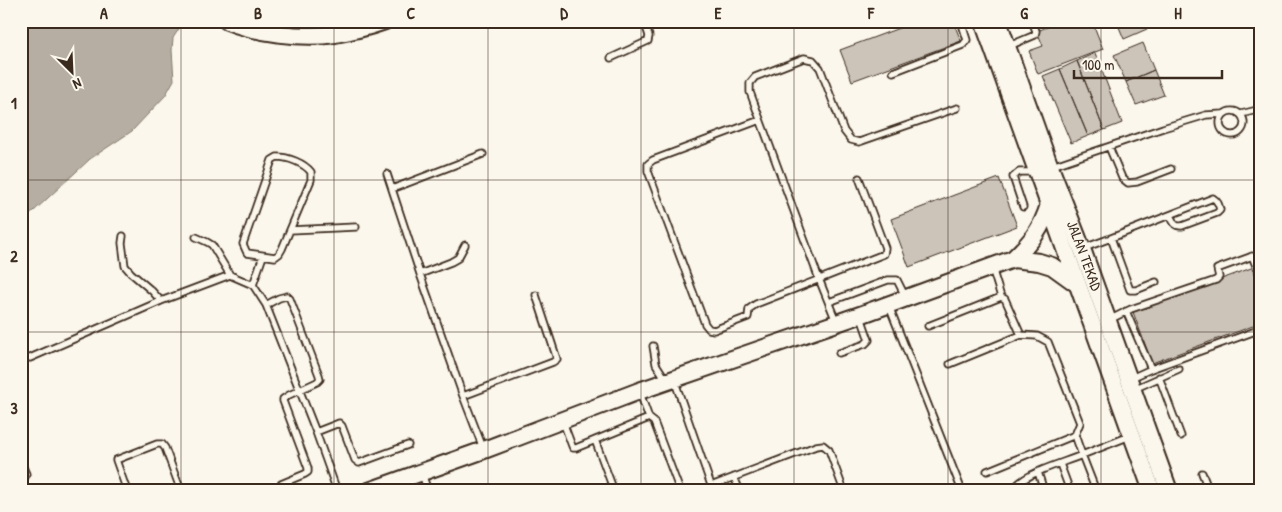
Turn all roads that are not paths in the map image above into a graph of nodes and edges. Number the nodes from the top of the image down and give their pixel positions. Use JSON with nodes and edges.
{"nodes":[{"id":1,"x":227,"y":21,"type":"edge"},
{"id":2,"x":333,"y":21,"type":"edge"},
{"id":3,"x":384,"y":21,"type":"edge"},
{"id":4,"x":644,"y":21,"type":"edge"},
{"id":5,"x":974,"y":21,"type":"edge"},
{"id":6,"x":983,"y":21,"type":"edge"},
{"id":7,"x":998,"y":21,"type":"edge"},
{"id":8,"x":1032,"y":21,"type":"edge"},
{"id":9,"x":962,"y":24,"type":"edge"},
{"id":10,"x":354,"y":31,"type":"junction"},
{"id":11,"x":1008,"y":47,"type":"junction"},
{"id":12,"x":611,"y":58,"type":"dead end"},
{"id":13,"x":892,"y":72,"type":"dead end"},
{"id":14,"x":957,"y":108,"type":"dead end"},
{"id":15,"x":1261,"y":109,"type":"edge"},
{"id":16,"x":1223,"y":114,"type":"junction"},
{"id":17,"x":1241,"y":114,"type":"junction"},
{"id":18,"x":760,"y":120,"type":"junction"},
{"id":19,"x":1109,"y":147,"type":"junction"},
{"id":20,"x":483,"y":154,"type":"dead end"},
{"id":21,"x":1043,"y":169,"type":"junction"},
{"id":22,"x":1171,"y":170,"type":"dead end"},
{"id":23,"x":386,"y":174,"type":"dead end"},
{"id":24,"x":859,"y":178,"type":"dead end"},
{"id":25,"x":392,"y":189,"type":"junction"},
{"id":26,"x":1049,"y":205,"type":"junction"},
{"id":27,"x":1023,"y":207,"type":"dead end"},
{"id":28,"x":1170,"y":215,"type":"junction"},
{"id":29,"x":356,"y":227,"type":"dead end"},
{"id":30,"x":290,"y":230,"type":"junction"},
{"id":31,"x":123,"y":236,"type":"dead end"},
{"id":32,"x":196,"y":237,"type":"dead end"},
{"id":33,"x":1111,"y":238,"type":"junction"},
{"id":34,"x":465,"y":245,"type":"dead end"},
{"id":35,"x":1082,"y":249,"type":"junction"},
{"id":36,"x":263,"y":256,"type":"junction"},
{"id":37,"x":1013,"y":259,"type":"junction"},
{"id":38,"x":991,"y":266,"type":"junction"},
{"id":39,"x":420,"y":274,"type":"junction"},
{"id":40,"x":230,"y":276,"type":"junction"},
{"id":41,"x":1261,"y":278,"type":"edge"},
{"id":42,"x":819,"y":279,"type":"junction"},
{"id":43,"x":1156,"y":282,"type":"dead end"},
{"id":44,"x":1077,"y":284,"type":"junction"},
{"id":45,"x":253,"y":285,"type":"junction"},
{"id":46,"x":536,"y":295,"type":"dead end"},
{"id":47,"x":906,"y":297,"type":"junction"},
{"id":48,"x":1001,"y":297,"type":"junction"},
{"id":49,"x":161,"y":301,"type":"junction"},
{"id":50,"x":829,"y":302,"type":"junction"},
{"id":51,"x":888,"y":304,"type":"junction"},
{"id":52,"x":266,"y":305,"type":"junction"},
{"id":53,"x":1126,"y":311,"type":"junction"},
{"id":54,"x":860,"y":315,"type":"junction"},
{"id":55,"x":1107,"y":321,"type":"junction"},
{"id":56,"x":837,"y":323,"type":"junction"},
{"id":57,"x":928,"y":326,"type":"dead end"},
{"id":58,"x":1261,"y":330,"type":"edge"},
{"id":59,"x":1021,"y":335,"type":"junction"},
{"id":60,"x":654,"y":346,"type":"dead end"},
{"id":61,"x":839,"y":354,"type":"dead end"},
{"id":62,"x":30,"y":358,"type":"dead end"},
{"id":63,"x":950,"y":364,"type":"dead end"},
{"id":64,"x":1151,"y":369,"type":"junction"},
{"id":65,"x":1179,"y":370,"type":"dead end"},
{"id":66,"x":1159,"y":377,"type":"junction"},
{"id":67,"x":674,"y":379,"type":"junction"},
{"id":68,"x":1130,"y":385,"type":"junction"},
{"id":69,"x":299,"y":390,"type":"junction"},
{"id":70,"x":639,"y":391,"type":"junction"},
{"id":71,"x":463,"y":396,"type":"junction"},
{"id":72,"x":649,"y":418,"type":"junction"},
{"id":73,"x":562,"y":420,"type":"junction"},
{"id":74,"x":316,"y":432,"type":"junction"},
{"id":75,"x":1074,"y":435,"type":"junction"},
{"id":76,"x":1132,"y":435,"type":"junction"},
{"id":77,"x":1181,"y":436,"type":"dead end"},
{"id":78,"x":595,"y":440,"type":"junction"},
{"id":79,"x":408,"y":445,"type":"dead end"},
{"id":80,"x":484,"y":450,"type":"junction"},
{"id":81,"x":1082,"y":455,"type":"junction"},
{"id":82,"x":21,"y":462,"type":"edge"},
{"id":83,"x":1060,"y":464,"type":"junction"},
{"id":84,"x":987,"y":471,"type":"dead end"},
{"id":85,"x":421,"y":472,"type":"junction"},
{"id":86,"x":1038,"y":472,"type":"junction"},
{"id":87,"x":1202,"y":473,"type":"dead end"},
{"id":88,"x":734,"y":477,"type":"junction"},
{"id":89,"x":21,"y":480,"type":"edge"},
{"id":90,"x":712,"y":488,"type":"edge"},
{"id":91,"x":127,"y":491,"type":"edge"},
{"id":92,"x":182,"y":491,"type":"edge"},
{"id":93,"x":281,"y":491,"type":"edge"},
{"id":94,"x":338,"y":491,"type":"edge"},
{"id":95,"x":369,"y":491,"type":"edge"},
{"id":96,"x":428,"y":491,"type":"edge"},
{"id":97,"x":614,"y":491,"type":"edge"},
{"id":98,"x":680,"y":491,"type":"edge"},
{"id":99,"x":740,"y":491,"type":"edge"},
{"id":100,"x":844,"y":491,"type":"edge"},
{"id":101,"x":962,"y":491,"type":"edge"},
{"id":102,"x":1018,"y":491,"type":"edge"},
{"id":103,"x":1044,"y":491,"type":"edge"},
{"id":104,"x":1070,"y":491,"type":"edge"},
{"id":105,"x":1096,"y":491,"type":"edge"},
{"id":106,"x":1152,"y":491,"type":"edge"},
{"id":107,"x":1169,"y":491,"type":"edge"},
{"id":108,"x":1209,"y":491,"type":"edge"},
{"id":109,"x":1227,"y":491,"type":"edge"},
{"id":110,"x":1242,"y":491,"type":"edge"}],
"edges":[{"from":1,"to":10,"type":"street"},
{"from":2,"to":10,"type":"street"},
{"from":3,"to":10,"type":"street"},
{"from":4,"to":12,"type":"lane"},
{"from":5,"to":9,"type":"lane"},
{"from":6,"to":21,"type":"street","name":"JALAN TEKAD"},
{"from":7,"to":11,"type":"street","name":"JALAN TEKAD"},
{"from":8,"to":11,"type":"lane"},
{"from":9,"to":13,"type":"lane"},
{"from":11,"to":21,"type":"street","name":"JALAN TEKAD"},
{"from":14,"to":18,"type":"lane"},
{"from":15,"to":17,"type":"lane"},
{"from":16,"to":17,"type":"lane"},
{"from":16,"to":17,"type":"lane"},
{"from":16,"to":19,"type":"lane"},
{"from":18,"to":42,"type":"lane"},
{"from":18,"to":42,"type":"lane"},
{"from":19,"to":21,"type":"lane"},
{"from":19,"to":22,"type":"lane"},
{"from":20,"to":25,"type":"lane"},
{"from":21,"to":26,"type":"street","name":"JALAN TEKAD"},
{"from":21,"to":27,"type":"lane"},
{"from":21,"to":35,"type":"street","name":"JALAN TEKAD"},
{"from":23,"to":25,"type":"lane"},
{"from":24,"to":42,"type":"lane"},
{"from":25,"to":39,"type":"lane"},
{"from":26,"to":37,"type":"street"},
{"from":26,"to":44,"type":"street","name":"JALAN TEKAD"},
{"from":28,"to":28,"type":"lane"},
{"from":28,"to":33,"type":"lane"},
{"from":29,"to":30,"type":"lane"},
{"from":30,"to":36,"type":"lane"},
{"from":30,"to":36,"type":"lane"},
{"from":31,"to":49,"type":"lane"},
{"from":32,"to":40,"type":"lane"},
{"from":33,"to":35,"type":"lane"},
{"from":33,"to":43,"type":"lane"},
{"from":34,"to":39,"type":"lane"},
{"from":35,"to":55,"type":"street","name":"JALAN TEKAD"},
{"from":36,"to":45,"type":"lane"},
{"from":37,"to":38,"type":"street"},
{"from":37,"to":44,"type":"street"},
{"from":38,"to":47,"type":"street"},
{"from":38,"to":48,"type":"lane"},
{"from":39,"to":71,"type":"lane"},
{"from":40,"to":45,"type":"lane"},
{"from":40,"to":49,"type":"lane"},
{"from":41,"to":53,"type":"lane"},
{"from":42,"to":50,"type":"lane"},
{"from":44,"to":76,"type":"street","name":"JALAN TEKAD"},
{"from":45,"to":52,"type":"lane"},
{"from":46,"to":71,"type":"lane"},
{"from":47,"to":50,"type":"lane"},
{"from":47,"to":51,"type":"street"},
{"from":48,"to":57,"type":"lane"},
{"from":48,"to":59,"type":"lane"},
{"from":49,"to":62,"type":"lane"},
{"from":50,"to":56,"type":"lane"},
{"from":51,"to":54,"type":"street"},
{"from":51,"to":101,"type":"lane"},
{"from":52,"to":69,"type":"lane"},
{"from":52,"to":69,"type":"lane"},
{"from":53,"to":55,"type":"lane"},
{"from":53,"to":64,"type":"lane"},
{"from":54,"to":56,"type":"street"},
{"from":54,"to":61,"type":"lane"},
{"from":55,"to":68,"type":"street","name":"JALAN TEKAD"},
{"from":56,"to":67,"type":"street"},
{"from":58,"to":64,"type":"lane"},
{"from":59,"to":63,"type":"lane"},
{"from":59,"to":75,"type":"lane"},
{"from":60,"to":67,"type":"lane"},
{"from":64,"to":68,"type":"lane"},
{"from":65,"to":66,"type":"lane"},
{"from":66,"to":68,"type":"lane"},
{"from":66,"to":77,"type":"lane"},
{"from":67,"to":70,"type":"street"},
{"from":67,"to":90,"type":"lane"},
{"from":68,"to":107,"type":"street","name":"JALAN TEKAD"},
{"from":69,"to":74,"type":"lane"},
{"from":69,"to":93,"type":"lane"},
{"from":70,"to":72,"type":"lane"},
{"from":70,"to":73,"type":"street"},
{"from":71,"to":80,"type":"lane"},
{"from":72,"to":78,"type":"lane"},
{"from":72,"to":98,"type":"lane"},
{"from":73,"to":78,"type":"lane"},
{"from":73,"to":80,"type":"street"},
{"from":74,"to":79,"type":"lane"},
{"from":74,"to":94,"type":"lane"},
{"from":75,"to":81,"type":"lane"},
{"from":75,"to":84,"type":"lane"},
{"from":76,"to":81,"type":"lane"},
{"from":76,"to":106,"type":"street","name":"JALAN TEKAD"},
{"from":78,"to":97,"type":"lane"},
{"from":80,"to":85,"type":"street"},
{"from":81,"to":83,"type":"lane"},
{"from":81,"to":105,"type":"lane"},
{"from":82,"to":89,"type":"lane"},
{"from":83,"to":86,"type":"lane"},
{"from":83,"to":104,"type":"lane"},
{"from":85,"to":95,"type":"street"},
{"from":85,"to":96,"type":"lane"},
{"from":86,"to":102,"type":"lane"},
{"from":86,"to":103,"type":"lane"},
{"from":87,"to":108,"type":"lane"},
{"from":88,"to":90,"type":"lane"},
{"from":88,"to":99,"type":"lane"},
{"from":88,"to":100,"type":"lane"},
{"from":91,"to":92,"type":"lane"},
{"from":109,"to":110,"type":"lane"}]}
